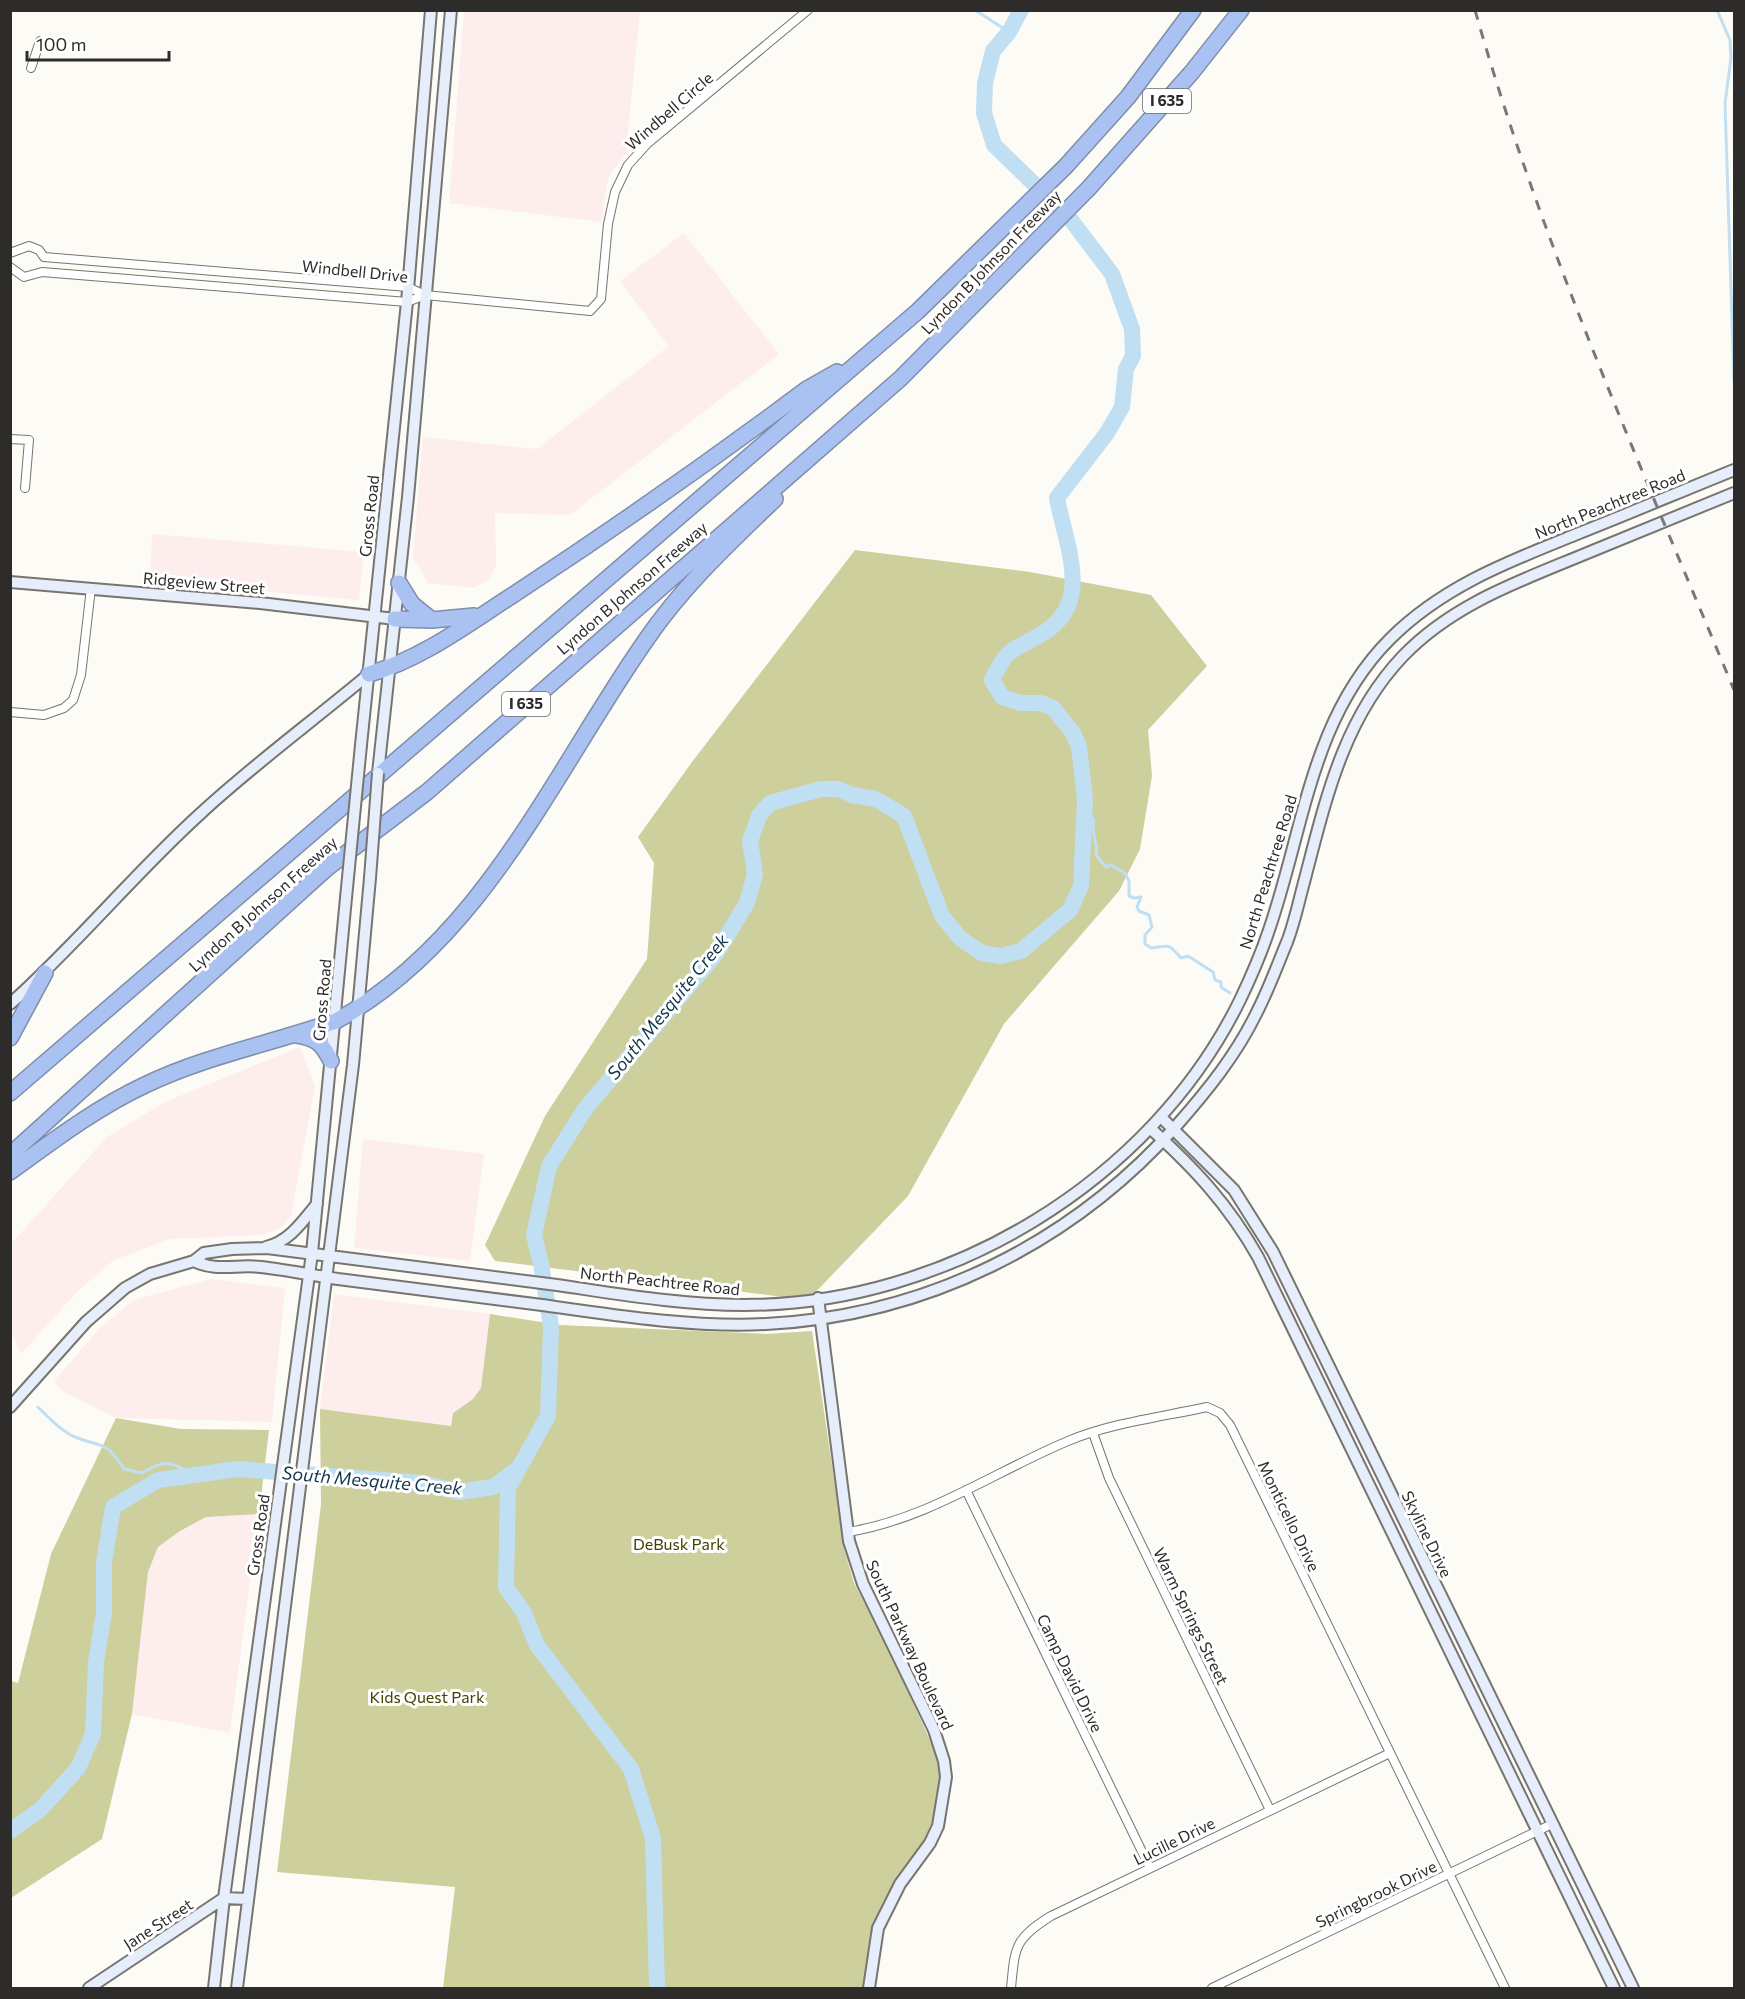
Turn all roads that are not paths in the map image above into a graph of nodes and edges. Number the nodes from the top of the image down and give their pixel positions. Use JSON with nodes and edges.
{"nodes":[{"id":1,"x":431,"y":10,"type":"edge"},
{"id":2,"x":441,"y":10,"type":"edge"},
{"id":3,"x":451,"y":10,"type":"edge"},
{"id":4,"x":808,"y":10,"type":"edge"},
{"id":5,"x":1193,"y":10,"type":"edge"},
{"id":6,"x":1241,"y":10,"type":"edge"},
{"id":7,"x":448,"y":32,"type":"junction"},
{"id":8,"x":40,"y":41,"type":"dead end"},
{"id":9,"x":31,"y":68,"type":"dead end"},
{"id":10,"x":10,"y":253,"type":"edge"},
{"id":11,"x":10,"y":267,"type":"edge"},
{"id":12,"x":408,"y":287,"type":"junction"},
{"id":13,"x":425,"y":295,"type":"junction"},
{"id":14,"x":406,"y":302,"type":"junction"},
{"id":15,"x":866,"y":356,"type":"junction"},
{"id":16,"x":901,"y":378,"type":"junction"},
{"id":17,"x":393,"y":434,"type":"junction"},
{"id":18,"x":412,"y":437,"type":"junction"},
{"id":19,"x":10,"y":439,"type":"edge"},
{"id":20,"x":1734,"y":470,"type":"edge"},
{"id":21,"x":25,"y":488,"type":"dead end"},
{"id":22,"x":1734,"y":493,"type":"edge"},
{"id":23,"x":10,"y":582,"type":"edge"},
{"id":24,"x":399,"y":583,"type":"junction"},
{"id":25,"x":91,"y":588,"type":"junction"},
{"id":26,"x":480,"y":615,"type":"junction"},
{"id":27,"x":373,"y":616,"type":"junction"},
{"id":28,"x":395,"y":619,"type":"junction"},
{"id":29,"x":432,"y":620,"type":"junction"},
{"id":30,"x":390,"y":668,"type":"junction"},
{"id":31,"x":369,"y":674,"type":"junction"},
{"id":32,"x":10,"y":712,"type":"edge"},
{"id":33,"x":1270,"y":929,"type":"junction"},
{"id":34,"x":1290,"y":936,"type":"junction"},
{"id":35,"x":45,"y":973,"type":"junction"},
{"id":36,"x":10,"y":1004,"type":"edge"},
{"id":37,"x":358,"y":1008,"type":"junction"},
{"id":38,"x":336,"y":1021,"type":"junction"},
{"id":39,"x":297,"y":1035,"type":"junction"},
{"id":40,"x":10,"y":1038,"type":"edge"},
{"id":41,"x":331,"y":1061,"type":"junction"},
{"id":42,"x":10,"y":1093,"type":"edge"},
{"id":43,"x":326,"y":1112,"type":"junction"},
{"id":44,"x":347,"y":1114,"type":"junction"},
{"id":45,"x":1161,"y":1117,"type":"junction"},
{"id":46,"x":1150,"y":1128,"type":"junction"},
{"id":47,"x":1173,"y":1129,"type":"junction"},
{"id":48,"x":1163,"y":1140,"type":"junction"},
{"id":49,"x":10,"y":1155,"type":"edge"},
{"id":50,"x":10,"y":1172,"type":"edge"},
{"id":51,"x":317,"y":1204,"type":"junction"},
{"id":52,"x":256,"y":1248,"type":"junction"},
{"id":53,"x":312,"y":1253,"type":"junction"},
{"id":54,"x":329,"y":1256,"type":"junction"},
{"id":55,"x":194,"y":1262,"type":"junction"},
{"id":56,"x":309,"y":1275,"type":"junction"},
{"id":57,"x":468,"y":1275,"type":"junction"},
{"id":58,"x":326,"y":1277,"type":"junction"},
{"id":59,"x":463,"y":1295,"type":"junction"},
{"id":60,"x":818,"y":1298,"type":"junction"},
{"id":61,"x":820,"y":1319,"type":"junction"},
{"id":62,"x":291,"y":1400,"type":"junction"},
{"id":63,"x":310,"y":1402,"type":"junction"},
{"id":64,"x":10,"y":1407,"type":"edge"},
{"id":65,"x":1093,"y":1432,"type":"junction"},
{"id":66,"x":966,"y":1490,"type":"junction"},
{"id":67,"x":1401,"y":1515,"type":"junction"},
{"id":68,"x":1387,"y":1522,"type":"junction"},
{"id":69,"x":848,"y":1532,"type":"junction"},
{"id":70,"x":270,"y":1560,"type":"junction"},
{"id":71,"x":290,"y":1565,"type":"junction"},
{"id":72,"x":258,"y":1647,"type":"junction"},
{"id":73,"x":279,"y":1648,"type":"junction"},
{"id":74,"x":1390,"y":1753,"type":"junction"},
{"id":75,"x":1270,"y":1809,"type":"junction"},
{"id":76,"x":1552,"y":1824,"type":"junction"},
{"id":77,"x":1537,"y":1832,"type":"junction"},
{"id":78,"x":1150,"y":1868,"type":"junction"},
{"id":79,"x":1449,"y":1874,"type":"junction"},
{"id":80,"x":224,"y":1898,"type":"junction"},
{"id":81,"x":248,"y":1899,"type":"junction"},
{"id":82,"x":1623,"y":1967,"type":"junction"},
{"id":83,"x":1607,"y":1975,"type":"junction"},
{"id":84,"x":89,"y":1989,"type":"edge"},
{"id":85,"x":214,"y":1989,"type":"edge"},
{"id":86,"x":237,"y":1989,"type":"edge"},
{"id":87,"x":869,"y":1989,"type":"edge"},
{"id":88,"x":1011,"y":1989,"type":"edge"},
{"id":89,"x":1212,"y":1989,"type":"edge"},
{"id":90,"x":1505,"y":1989,"type":"edge"},
{"id":91,"x":1614,"y":1989,"type":"edge"},
{"id":92,"x":1633,"y":1989,"type":"edge"}],
"edges":[{"from":1,"to":12,"type":"main road","name":"Gross Road"},
{"from":2,"to":7,"type":"main road"},
{"from":3,"to":7,"type":"main road"},
{"from":4,"to":13,"type":"street","name":"Windbell Circle"},
{"from":5,"to":15,"type":"highway","name":"Lyndon B Johnson Freeway","number":"I 635"},
{"from":6,"to":16,"type":"highway","name":"Lyndon B Johnson Freeway","number":"I 635"},
{"from":7,"to":13,"type":"main road"},
{"from":8,"to":9,"type":"street"},
{"from":10,"to":12,"type":"street","name":"Windbell Drive"},
{"from":11,"to":14,"type":"street","name":"Windbell Drive"},
{"from":12,"to":13,"type":"street","name":"Windbell Drive"},
{"from":12,"to":14,"type":"main road","name":"Gross Road"},
{"from":13,"to":14,"type":"street","name":"Windbell Drive"},
{"from":13,"to":18,"type":"main road"},
{"from":14,"to":17,"type":"main road","name":"Gross Road"},
{"from":15,"to":26,"type":"highway"},
{"from":15,"to":42,"type":"highway","name":"Lyndon B Johnson Freeway","number":"I 635"},
{"from":16,"to":37,"type":"highway"},
{"from":16,"to":49,"type":"highway","name":"Lyndon B Johnson Freeway","number":"I 635"},
{"from":17,"to":18,"type":"main road"},
{"from":17,"to":27,"type":"main road","name":"Gross Road"},
{"from":18,"to":24,"type":"main road"},
{"from":19,"to":21,"type":"street"},
{"from":20,"to":33,"type":"main road","name":"North Peachtree Road"},
{"from":22,"to":34,"type":"main road","name":"North Peachtree Road"},
{"from":23,"to":25,"type":"main road","name":"Ridgeview Street"},
{"from":24,"to":28,"type":"main road"},
{"from":24,"to":29,"type":"highway"},
{"from":25,"to":27,"type":"main road","name":"Ridgeview Street"},
{"from":25,"to":32,"type":"street"},
{"from":26,"to":29,"type":"highway"},
{"from":26,"to":30,"type":"highway"},
{"from":27,"to":28,"type":"main road","name":"Ridgeview Street"},
{"from":27,"to":31,"type":"main road","name":"Gross Road"},
{"from":28,"to":29,"type":"highway"},
{"from":28,"to":30,"type":"main road"},
{"from":30,"to":31,"type":"highway"},
{"from":30,"to":37,"type":"main road","bridge":true},
{"from":31,"to":35,"type":"main road"},
{"from":31,"to":38,"type":"main road","name":"Gross Road","bridge":true},
{"from":33,"to":34,"type":"main road"},
{"from":33,"to":45,"type":"main road","name":"North Peachtree Road"},
{"from":34,"to":47,"type":"main road","name":"North Peachtree Road"},
{"from":35,"to":36,"type":"main road"},
{"from":35,"to":40,"type":"highway"},
{"from":37,"to":38,"type":"highway"},
{"from":37,"to":44,"type":"main road"},
{"from":38,"to":39,"type":"highway"},
{"from":38,"to":41,"type":"main road","name":"Gross Road"},
{"from":39,"to":41,"type":"highway"},
{"from":39,"to":50,"type":"highway"},
{"from":41,"to":43,"type":"main road","name":"Gross Road"},
{"from":43,"to":44,"type":"main road"},
{"from":43,"to":51,"type":"main road","name":"Gross Road"},
{"from":44,"to":54,"type":"main road"},
{"from":45,"to":46,"type":"main road","name":"North Peachtree Road"},
{"from":45,"to":47,"type":"main road","name":"Skyline Drive"},
{"from":46,"to":48,"type":"main road","name":"Skyline Drive"},
{"from":46,"to":60,"type":"main road","name":"North Peachtree Road"},
{"from":47,"to":48,"type":"main road","name":"North Peachtree Road"},
{"from":47,"to":67,"type":"main road","name":"Skyline Drive"},
{"from":48,"to":61,"type":"main road","name":"North Peachtree Road"},
{"from":48,"to":68,"type":"main road","name":"Skyline Drive"},
{"from":51,"to":52,"type":"main road"},
{"from":51,"to":53,"type":"main road","name":"Gross Road"},
{"from":52,"to":53,"type":"main road","name":"North Peachtree Road"},
{"from":52,"to":55,"type":"main road","name":"North Peachtree Road"},
{"from":53,"to":54,"type":"main road","name":"North Peachtree Road"},
{"from":53,"to":56,"type":"main road","name":"Gross Road"},
{"from":54,"to":57,"type":"main road","name":"North Peachtree Road"},
{"from":54,"to":58,"type":"main road"},
{"from":55,"to":56,"type":"main road","name":"North Peachtree Road"},
{"from":55,"to":64,"type":"main road","name":"North Peachtree Road"},
{"from":56,"to":58,"type":"main road","name":"North Peachtree Road"},
{"from":56,"to":62,"type":"main road","name":"Gross Road"},
{"from":57,"to":59,"type":"main road"},
{"from":57,"to":60,"type":"main road","name":"North Peachtree Road"},
{"from":58,"to":59,"type":"main road","name":"North Peachtree Road"},
{"from":58,"to":63,"type":"main road"},
{"from":59,"to":61,"type":"main road","name":"North Peachtree Road"},
{"from":60,"to":61,"type":"main road","name":"South Parkway Boulevard"},
{"from":61,"to":69,"type":"main road","name":"South Parkway Boulevard"},
{"from":62,"to":63,"type":"main road"},
{"from":62,"to":70,"type":"main road","name":"Gross Road"},
{"from":63,"to":71,"type":"main road"},
{"from":65,"to":66,"type":"street","name":"Monticello Drive"},
{"from":65,"to":74,"type":"street","name":"Monticello Drive"},
{"from":65,"to":75,"type":"street","name":"Warm Springs Street"},
{"from":66,"to":69,"type":"street","name":"Monticello Drive"},
{"from":66,"to":78,"type":"street","name":"Camp David Drive"},
{"from":67,"to":68,"type":"main road"},
{"from":67,"to":76,"type":"main road","name":"Skyline Drive"},
{"from":68,"to":77,"type":"main road","name":"Skyline Drive"},
{"from":69,"to":87,"type":"main road","name":"South Parkway Boulevard"},
{"from":70,"to":71,"type":"main road"},
{"from":70,"to":72,"type":"main road","name":"Gross Road"},
{"from":71,"to":73,"type":"main road"},
{"from":72,"to":73,"type":"main road"},
{"from":72,"to":80,"type":"main road","name":"Gross Road"},
{"from":73,"to":81,"type":"main road"},
{"from":74,"to":75,"type":"street","name":"Lucille Drive"},
{"from":74,"to":79,"type":"street","name":"Monticello Drive"},
{"from":75,"to":78,"type":"street","name":"Lucille Drive"},
{"from":76,"to":77,"type":"street","name":"Springbrook Drive"},
{"from":76,"to":82,"type":"main road","name":"Skyline Drive"},
{"from":77,"to":79,"type":"street","name":"Springbrook Drive"},
{"from":77,"to":83,"type":"main road","name":"Skyline Drive"},
{"from":78,"to":88,"type":"street","name":"Lucille Drive"},
{"from":79,"to":89,"type":"street","name":"Springbrook Drive"},
{"from":79,"to":90,"type":"street","name":"Monticello Drive"},
{"from":80,"to":81,"type":"main road"},
{"from":80,"to":84,"type":"main road","name":"Jane Street"},
{"from":80,"to":85,"type":"main road","name":"Gross Road"},
{"from":81,"to":86,"type":"main road"},
{"from":82,"to":83,"type":"main road"},
{"from":82,"to":92,"type":"main road","name":"Skyline Drive"},
{"from":83,"to":91,"type":"main road","name":"Skyline Drive"}]}
